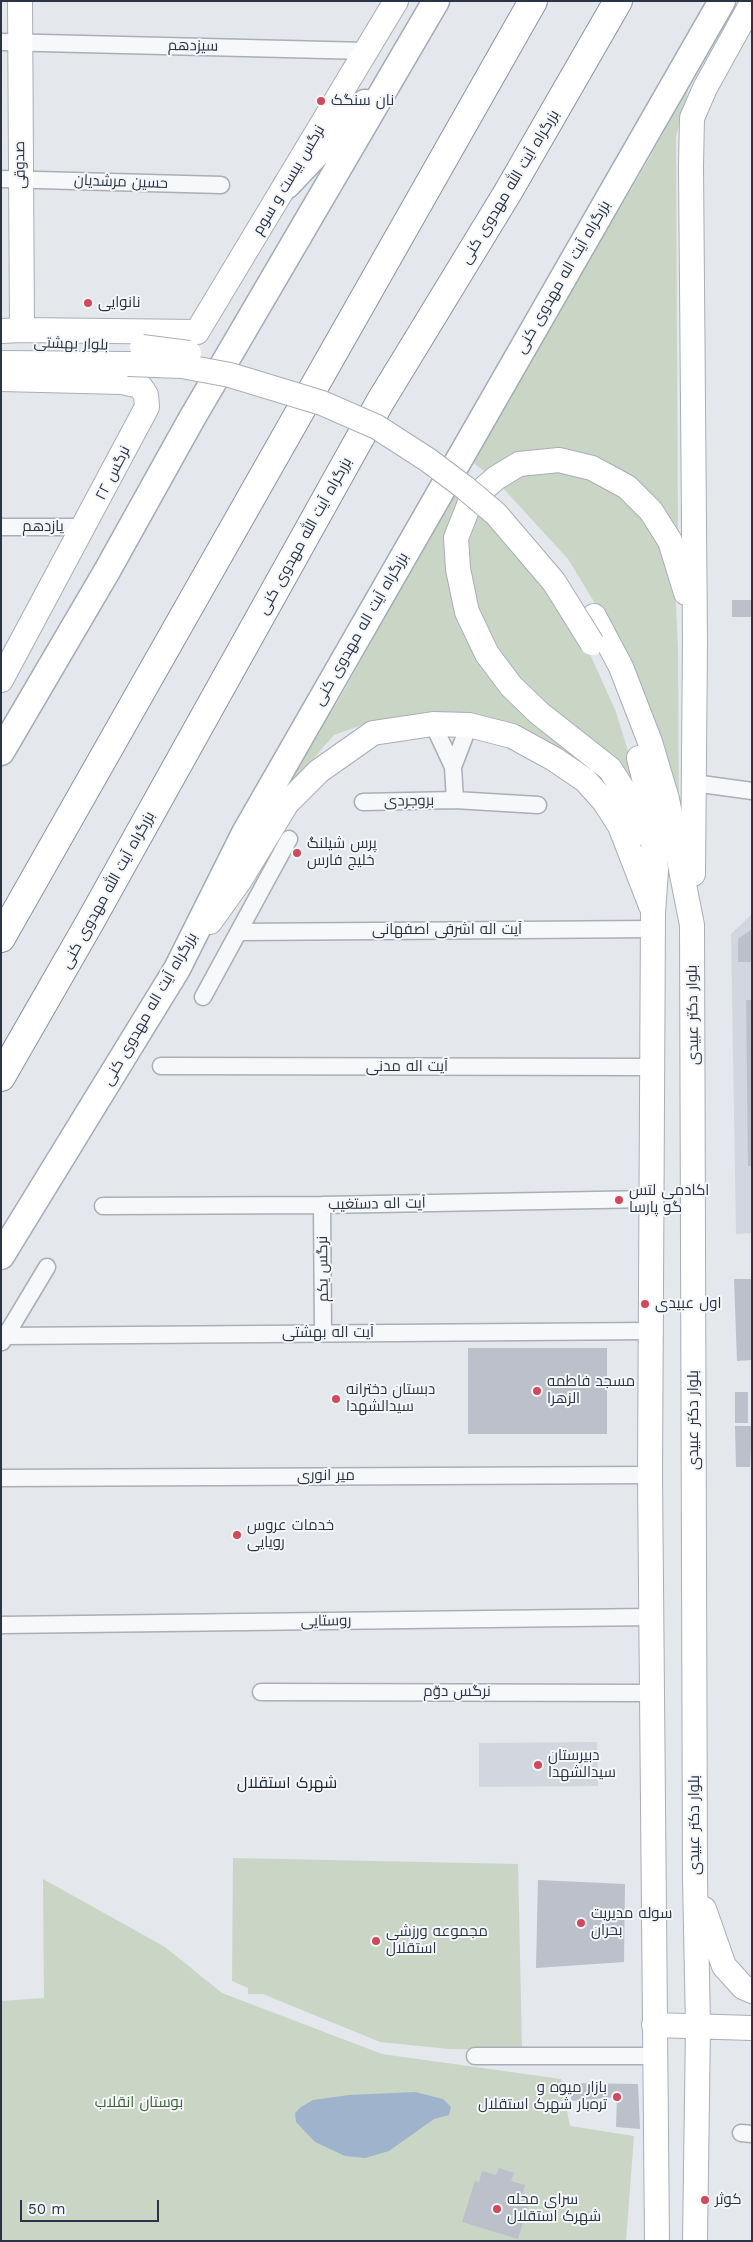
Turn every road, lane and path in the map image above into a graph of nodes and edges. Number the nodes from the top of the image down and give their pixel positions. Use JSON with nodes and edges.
{"nodes":[{"id":1,"x":20,"y":1,"type":"edge"},
{"id":2,"x":396,"y":1,"type":"edge"},
{"id":3,"x":436,"y":1,"type":"edge"},
{"id":4,"x":533,"y":1,"type":"edge"},
{"id":5,"x":618,"y":1,"type":"edge"},
{"id":6,"x":722,"y":1,"type":"edge"},
{"id":7,"x":752,"y":3,"type":"edge"},
{"id":8,"x":700,"y":40,"type":"junction"},
{"id":9,"x":10,"y":42,"type":"edge"},
{"id":10,"x":367,"y":51,"type":"junction"},
{"id":11,"x":393,"y":74,"type":"junction"},
{"id":12,"x":11,"y":179,"type":"edge"},
{"id":13,"x":221,"y":185,"type":"dead end"},
{"id":14,"x":287,"y":185,"type":"junction"},
{"id":15,"x":12,"y":330,"type":"edge"},
{"id":16,"x":1,"y":342,"type":"edge"},
{"id":17,"x":135,"y":355,"type":"junction"},
{"id":18,"x":1,"y":363,"type":"edge"},
{"id":19,"x":1,"y":379,"type":"edge"},
{"id":20,"x":1,"y":527,"type":"edge"},
{"id":21,"x":85,"y":527,"type":"junction"},
{"id":22,"x":695,"y":641,"type":"junction"},
{"id":23,"x":4,"y":672,"type":"edge"},
{"id":24,"x":433,"y":724,"type":"junction"},
{"id":25,"x":469,"y":726,"type":"junction"},
{"id":26,"x":1,"y":752,"type":"edge"},
{"id":27,"x":453,"y":767,"type":"junction"},
{"id":28,"x":694,"y":783,"type":"junction"},
{"id":29,"x":752,"y":791,"type":"edge"},
{"id":30,"x":456,"y":800,"type":"junction"},
{"id":31,"x":363,"y":802,"type":"dead end"},
{"id":32,"x":538,"y":805,"type":"dead end"},
{"id":33,"x":289,"y":839,"type":"dead end"},
{"id":34,"x":656,"y":870,"type":"junction"},
{"id":35,"x":654,"y":921,"type":"junction"},
{"id":36,"x":692,"y":925,"type":"junction"},
{"id":37,"x":239,"y":932,"type":"junction"},
{"id":38,"x":1,"y":938,"type":"edge"},
{"id":39,"x":177,"y":969,"type":"junction"},
{"id":40,"x":203,"y":997,"type":"dead end"},
{"id":41,"x":161,"y":1066,"type":"dead end"},
{"id":42,"x":653,"y":1067,"type":"junction"},
{"id":43,"x":1,"y":1077,"type":"edge"},
{"id":44,"x":652,"y":1199,"type":"junction"},
{"id":45,"x":322,"y":1205,"type":"junction"},
{"id":46,"x":103,"y":1206,"type":"dead end"},
{"id":47,"x":1,"y":1256,"type":"edge"},
{"id":48,"x":47,"y":1267,"type":"dead end"},
{"id":49,"x":651,"y":1331,"type":"junction"},
{"id":50,"x":323,"y":1333,"type":"junction"},
{"id":51,"x":3,"y":1340,"type":"edge"},
{"id":52,"x":650,"y":1475,"type":"junction"},
{"id":53,"x":1,"y":1478,"type":"edge"},
{"id":54,"x":651,"y":1618,"type":"junction"},
{"id":55,"x":1,"y":1625,"type":"edge"},
{"id":56,"x":261,"y":1692,"type":"dead end"},
{"id":57,"x":652,"y":1693,"type":"junction"},
{"id":58,"x":695,"y":1879,"type":"junction"},
{"id":59,"x":752,"y":1991,"type":"edge"},
{"id":60,"x":654,"y":2025,"type":"junction"},
{"id":61,"x":698,"y":2026,"type":"junction"},
{"id":62,"x":752,"y":2028,"type":"edge"},
{"id":63,"x":475,"y":2056,"type":"dead end"},
{"id":64,"x":654,"y":2056,"type":"junction"},
{"id":65,"x":656,"y":2241,"type":"edge"},
{"id":66,"x":695,"y":2241,"type":"edge"}],
"edges":[{"from":1,"to":9,"type":"main road","name":"صدوقی"},
{"from":2,"to":10,"type":"main road","name":"نرگس بیست و سوم"},
{"from":3,"to":11,"type":"main road"},
{"from":4,"to":38,"type":"highway"},
{"from":5,"to":43,"type":"highway","name":"بزرگراه آیت الله مهدوی کنی"},
{"from":6,"to":8,"type":"main road","name":"بزرگراه آیت اله مهدوی کنی"},
{"from":7,"to":8,"type":"main road"},
{"from":7,"to":22,"type":"main road"},
{"from":8,"to":39,"type":"main road","name":"بزرگراه آیت اله مهدوی کنی"},
{"from":9,"to":10,"type":"street","name":"سیزدهم"},
{"from":9,"to":12,"type":"main road","name":"صدوقی"},
{"from":10,"to":14,"type":"main road","name":"نرگس بیست و سوم"},
{"from":11,"to":14,"type":"main road"},
{"from":11,"to":26,"type":"main road"},
{"from":12,"to":13,"type":"street","name":"حسین مرشدیان"},
{"from":12,"to":15,"type":"main road","name":"صدوقی"},
{"from":14,"to":15,"type":"main road","name":"نرگس بیست و سوم"},
{"from":16,"to":17,"type":"main road","name":"بلوار بهشتی"},
{"from":17,"to":18,"type":"main road","name":"بلوار بهشتی"},
{"from":17,"to":34,"type":"main road","bridge":true},
{"from":17,"to":36,"type":"main road","name":"بلوار دکتر عبیدی","bridge":true},
{"from":19,"to":21,"type":"main road","name":"نرگس ۲۲"},
{"from":20,"to":21,"type":"street","name":"یازدهم"},
{"from":21,"to":23,"type":"main road","name":"نرگس ۲۲"},
{"from":22,"to":28,"type":"main road"},
{"from":22,"to":34,"type":"main road"},
{"from":24,"to":25,"type":"main road"},
{"from":24,"to":27,"type":"street","name":"بروجردی"},
{"from":24,"to":39,"type":"main road"},
{"from":25,"to":27,"type":"street","name":"بروجردی"},
{"from":25,"to":35,"type":"main road"},
{"from":27,"to":30,"type":"street","name":"بروجردی"},
{"from":28,"to":29,"type":"street"},
{"from":28,"to":36,"type":"main road"},
{"from":30,"to":31,"type":"street","name":"بروجردی"},
{"from":30,"to":32,"type":"street","name":"بروجردی"},
{"from":33,"to":37,"type":"street"},
{"from":34,"to":35,"type":"main road"},
{"from":35,"to":37,"type":"street","name":"آیت اله اشرفی اصفهانی"},
{"from":35,"to":42,"type":"main road"},
{"from":36,"to":58,"type":"main road","name":"بلوار دکتر عبیدی"},
{"from":37,"to":40,"type":"street"},
{"from":39,"to":47,"type":"main road","name":"بزرگراه آیت اله مهدوی کنی"},
{"from":41,"to":42,"type":"street","name":"آیت اله مدنی"},
{"from":42,"to":44,"type":"main road"},
{"from":44,"to":45,"type":"street","name":"آیت اله دستغیب"},
{"from":44,"to":49,"type":"main road"},
{"from":45,"to":46,"type":"street","name":"آیت اله دستغیب"},
{"from":45,"to":50,"type":"street","name":"نرگس یکم"},
{"from":48,"to":51,"type":"street"},
{"from":49,"to":50,"type":"street","name":"آیت اله بهشتی"},
{"from":49,"to":52,"type":"main road"},
{"from":50,"to":51,"type":"street","name":"آیت اله بهشتی"},
{"from":52,"to":53,"type":"street","name":"میر انوری"},
{"from":52,"to":54,"type":"main road"},
{"from":54,"to":55,"type":"street","name":"روستایی"},
{"from":54,"to":57,"type":"main road"},
{"from":56,"to":57,"type":"street","name":"نرگس دوّم"},
{"from":57,"to":60,"type":"main road"},
{"from":58,"to":59,"type":"main road"},
{"from":58,"to":61,"type":"main road","name":"بلوار دکتر عبیدی"},
{"from":60,"to":61,"type":"main road"},
{"from":60,"to":64,"type":"main road"},
{"from":61,"to":62,"type":"main road"},
{"from":61,"to":66,"type":"main road","name":"بلوار دکتر عبیدی"},
{"from":63,"to":64,"type":"street"},
{"from":64,"to":65,"type":"main road"}]}
